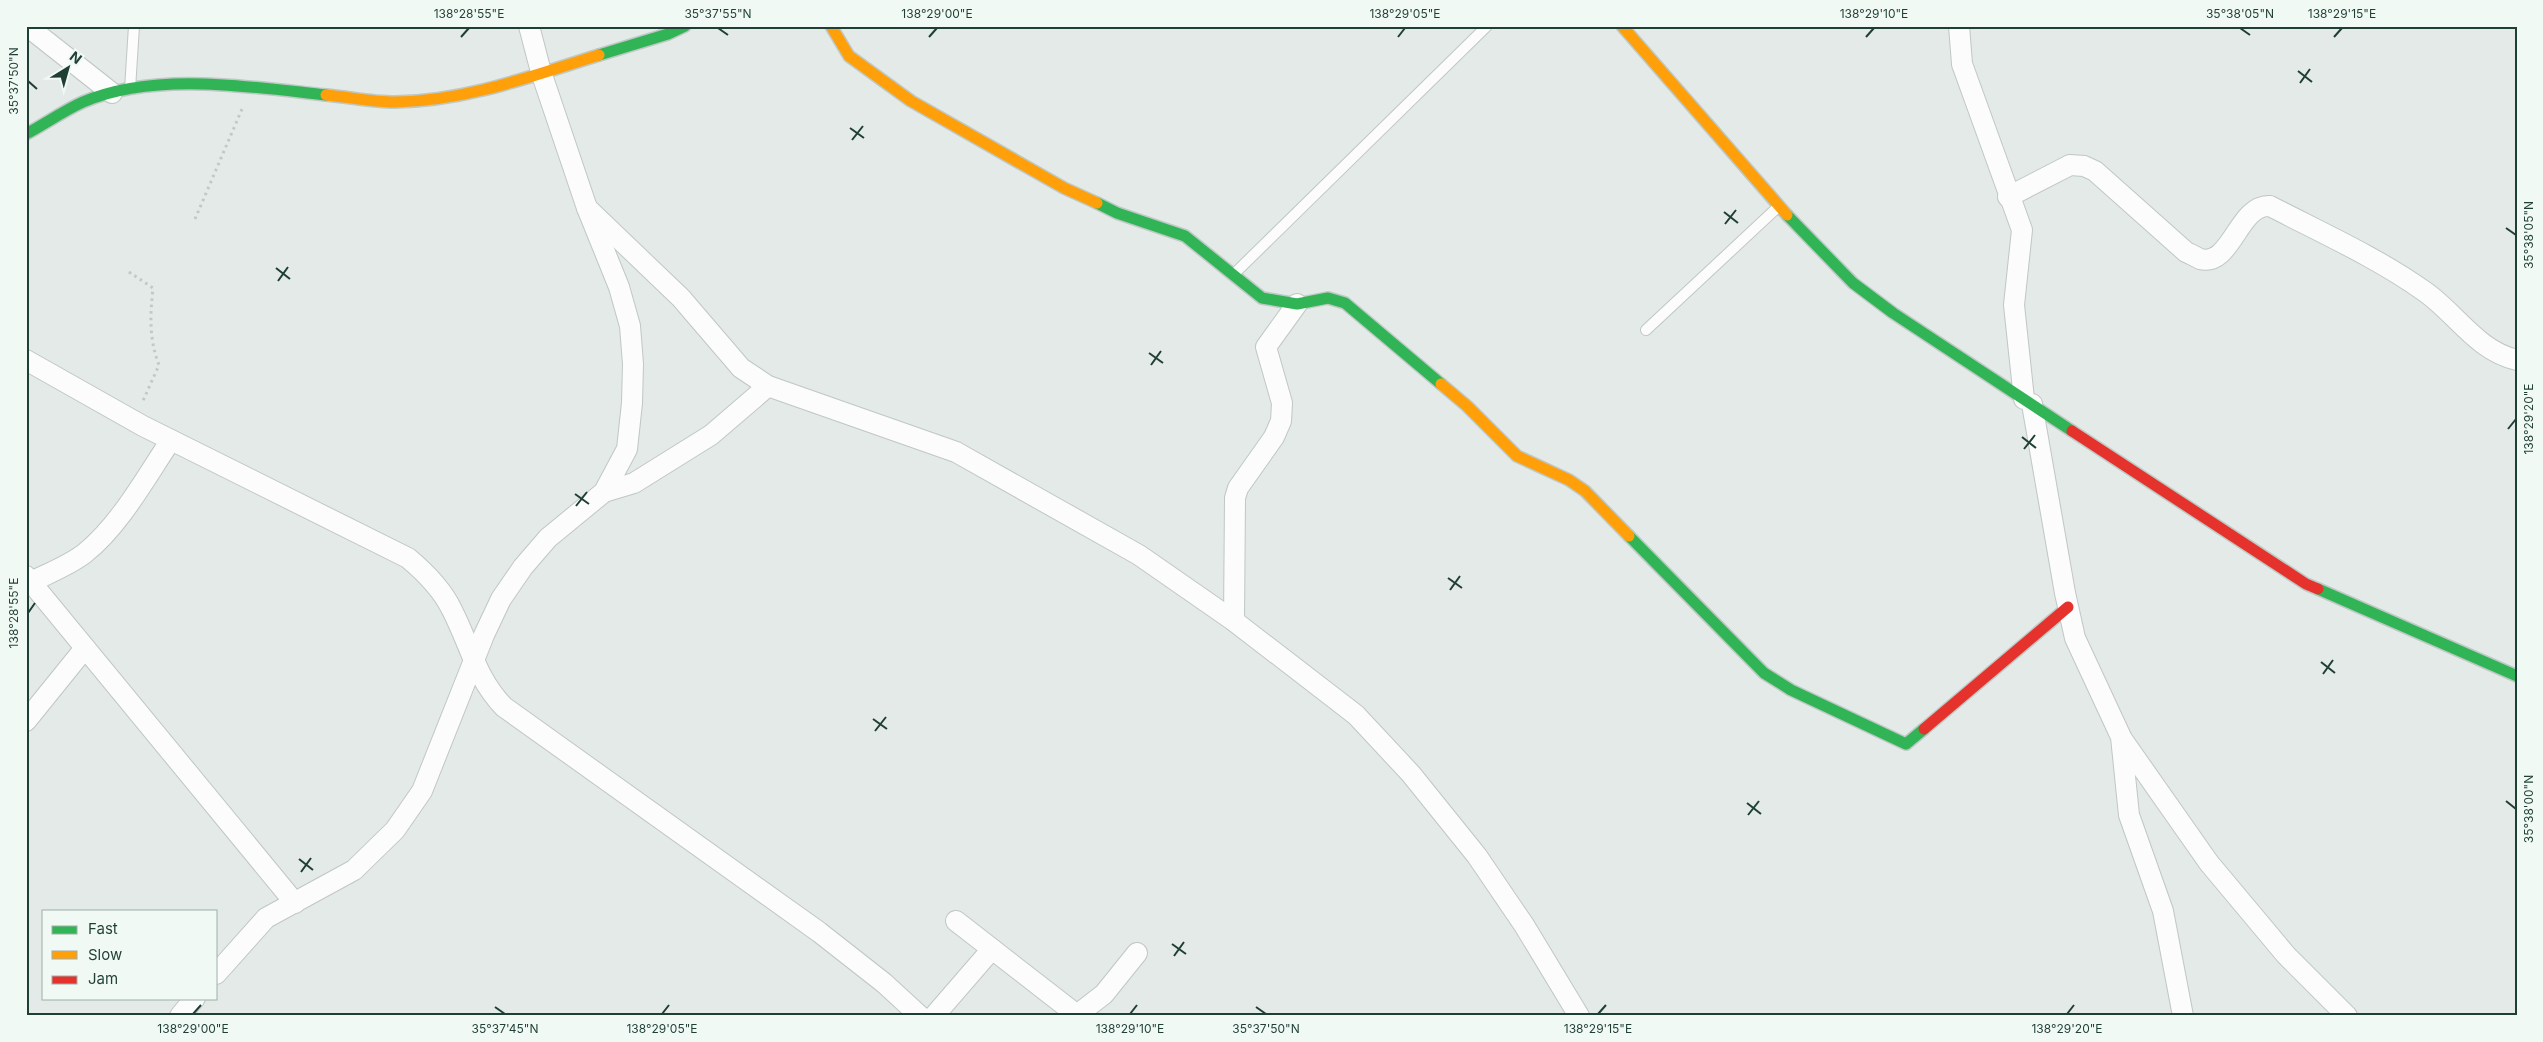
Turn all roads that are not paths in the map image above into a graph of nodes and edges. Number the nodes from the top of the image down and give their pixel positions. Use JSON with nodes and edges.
{"nodes":[{"id":1,"x":27,"y":26,"type":"edge"},
{"id":2,"x":134,"y":26,"type":"edge"},
{"id":3,"x":529,"y":26,"type":"edge"},
{"id":4,"x":685,"y":26,"type":"edge"},
{"id":5,"x":831,"y":26,"type":"edge"},
{"id":6,"x":1487,"y":26,"type":"edge"},
{"id":7,"x":1622,"y":26,"type":"edge"},
{"id":8,"x":1958,"y":26,"type":"edge"},
{"id":9,"x":541,"y":72,"type":"junction"},
{"id":10,"x":121,"y":92,"type":"junction"},
{"id":11,"x":26,"y":134,"type":"edge"},
{"id":12,"x":2008,"y":197,"type":"junction"},
{"id":13,"x":1779,"y":206,"type":"junction"},
{"id":14,"x":587,"y":208,"type":"junction"},
{"id":15,"x":1233,"y":275,"type":"junction"},
{"id":16,"x":1297,"y":304,"type":"junction"},
{"id":17,"x":1646,"y":330,"type":"dead end"},
{"id":18,"x":26,"y":360,"type":"edge"},
{"id":19,"x":2517,"y":360,"type":"edge"},
{"id":20,"x":768,"y":386,"type":"junction"},
{"id":21,"x":2028,"y":402,"type":"junction"},
{"id":22,"x":171,"y":440,"type":"junction"},
{"id":23,"x":604,"y":492,"type":"junction"},
{"id":24,"x":29,"y":579,"type":"edge"},
{"id":25,"x":2068,"y":607,"type":"junction"},
{"id":26,"x":1234,"y":621,"type":"junction"},
{"id":27,"x":85,"y":648,"type":"junction"},
{"id":28,"x":473,"y":662,"type":"junction"},
{"id":29,"x":2517,"y":676,"type":"edge"},
{"id":30,"x":26,"y":721,"type":"edge"},
{"id":31,"x":2121,"y":737,"type":"junction"},
{"id":32,"x":295,"y":903,"type":"junction"},
{"id":33,"x":956,"y":921,"type":"dead end"},
{"id":34,"x":992,"y":949,"type":"junction"},
{"id":35,"x":1137,"y":952,"type":"dead end"},
{"id":36,"x":218,"y":972,"type":"edge"},
{"id":37,"x":193,"y":1000,"type":"edge"},
{"id":38,"x":180,"y":1016,"type":"edge"},
{"id":39,"x":920,"y":1016,"type":"edge"},
{"id":40,"x":934,"y":1016,"type":"edge"},
{"id":41,"x":1579,"y":1016,"type":"edge"},
{"id":42,"x":2183,"y":1016,"type":"edge"},
{"id":43,"x":2347,"y":1016,"type":"edge"}],
"edges":[{"from":1,"to":10,"type":"street"},
{"from":2,"to":10,"type":"lane"},
{"from":3,"to":9,"type":"street"},
{"from":4,"to":9,"type":"street"},
{"from":5,"to":15,"type":"street"},
{"from":6,"to":15,"type":"lane"},
{"from":7,"to":13,"type":"street"},
{"from":8,"to":12,"type":"street"},
{"from":9,"to":10,"type":"street"},
{"from":9,"to":14,"type":"street"},
{"from":10,"to":11,"type":"street"},
{"from":12,"to":19,"type":"street"},
{"from":12,"to":21,"type":"street"},
{"from":13,"to":17,"type":"lane"},
{"from":13,"to":21,"type":"street"},
{"from":14,"to":20,"type":"street"},
{"from":14,"to":23,"type":"street"},
{"from":15,"to":16,"type":"street"},
{"from":16,"to":25,"type":"street"},
{"from":16,"to":26,"type":"street"},
{"from":18,"to":22,"type":"street"},
{"from":20,"to":23,"type":"street"},
{"from":20,"to":26,"type":"street"},
{"from":21,"to":25,"type":"street"},
{"from":21,"to":29,"type":"street"},
{"from":22,"to":24,"type":"street"},
{"from":22,"to":28,"type":"street"},
{"from":23,"to":28,"type":"street"},
{"from":24,"to":27,"type":"street"},
{"from":25,"to":31,"type":"street"},
{"from":26,"to":41,"type":"street"},
{"from":27,"to":30,"type":"street"},
{"from":27,"to":32,"type":"street"},
{"from":28,"to":32,"type":"street"},
{"from":28,"to":39,"type":"street"},
{"from":31,"to":42,"type":"street"},
{"from":31,"to":43,"type":"street"},
{"from":32,"to":36,"type":"street"},
{"from":33,"to":34,"type":"street"},
{"from":34,"to":35,"type":"street"},
{"from":34,"to":40,"type":"street"},
{"from":37,"to":38,"type":"street"}]}
